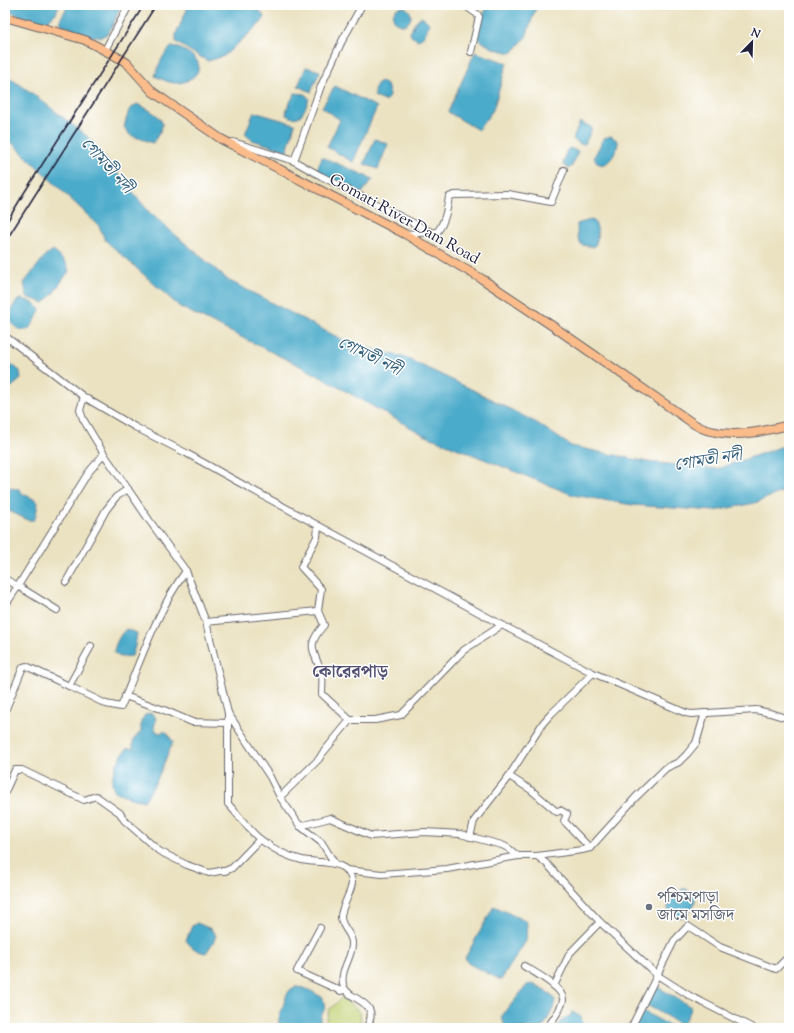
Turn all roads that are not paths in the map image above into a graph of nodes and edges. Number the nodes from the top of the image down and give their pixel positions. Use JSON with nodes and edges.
{"nodes":[{"id":1,"x":124,"y":5,"type":"edge"},
{"id":2,"x":362,"y":5,"type":"edge"},
{"id":3,"x":464,"y":5,"type":"edge"},
{"id":4,"x":5,"y":17,"type":"edge"},
{"id":5,"x":105,"y":50,"type":"junction"},
{"id":6,"x":471,"y":52,"type":"dead end"},
{"id":7,"x":221,"y":139,"type":"junction"},
{"id":8,"x":294,"y":161,"type":"junction"},
{"id":9,"x":564,"y":170,"type":"dead end"},
{"id":10,"x":432,"y":233,"type":"junction"},
{"id":11,"x":405,"y":234,"type":"junction"},
{"id":12,"x":5,"y":336,"type":"edge"},
{"id":13,"x":84,"y":397,"type":"junction"},
{"id":14,"x":789,"y":425,"type":"edge"},
{"id":15,"x":104,"y":454,"type":"junction"},
{"id":16,"x":128,"y":489,"type":"junction"},
{"id":17,"x":318,"y":526,"type":"junction"},
{"id":18,"x":186,"y":571,"type":"junction"},
{"id":19,"x":5,"y":578,"type":"edge"},
{"id":20,"x":66,"y":582,"type":"dead end"},
{"id":21,"x":18,"y":586,"type":"junction"},
{"id":22,"x":5,"y":606,"type":"edge"},
{"id":23,"x":57,"y":610,"type":"dead end"},
{"id":24,"x":318,"y":611,"type":"junction"},
{"id":25,"x":206,"y":622,"type":"junction"},
{"id":26,"x":502,"y":625,"type":"junction"},
{"id":27,"x":91,"y":646,"type":"dead end"},
{"id":28,"x":593,"y":672,"type":"junction"},
{"id":29,"x":69,"y":686,"type":"junction"},
{"id":30,"x":125,"y":696,"type":"junction"},
{"id":31,"x":5,"y":711,"type":"edge"},
{"id":32,"x":228,"y":713,"type":"junction"},
{"id":33,"x":705,"y":713,"type":"junction"},
{"id":34,"x":789,"y":719,"type":"edge"},
{"id":35,"x":350,"y":720,"type":"junction"},
{"id":36,"x":228,"y":723,"type":"junction"},
{"id":37,"x":509,"y":776,"type":"junction"},
{"id":38,"x":5,"y":792,"type":"edge"},
{"id":39,"x":280,"y":797,"type":"junction"},
{"id":40,"x":300,"y":826,"type":"junction"},
{"id":41,"x":470,"y":837,"type":"junction"},
{"id":42,"x":260,"y":839,"type":"junction"},
{"id":43,"x":590,"y":848,"type":"junction"},
{"id":44,"x":518,"y":856,"type":"junction"},
{"id":45,"x":537,"y":856,"type":"junction"},
{"id":46,"x":335,"y":864,"type":"junction"},
{"id":47,"x":346,"y":870,"type":"junction"},
{"id":48,"x":600,"y":922,"type":"junction"},
{"id":49,"x":320,"y":928,"type":"dead end"},
{"id":50,"x":789,"y":959,"type":"edge"},
{"id":51,"x":524,"y":966,"type":"dead end"},
{"id":52,"x":657,"y":975,"type":"junction"},
{"id":53,"x":554,"y":986,"type":"junction"},
{"id":54,"x":344,"y":990,"type":"junction"},
{"id":55,"x":366,"y":1028,"type":"edge"},
{"id":56,"x":547,"y":1028,"type":"edge"},
{"id":57,"x":631,"y":1028,"type":"edge"},
{"id":58,"x":753,"y":1028,"type":"edge"}],
"edges":[{"from":1,"to":5,"type":"street"},
{"from":2,"to":8,"type":"street"},
{"from":3,"to":6,"type":"street"},
{"from":4,"to":5,"type":"main road","name":"Gomati River Dam Road"},
{"from":5,"to":7,"type":"main road","name":"Gomati River Dam Road"},
{"from":7,"to":8,"type":"street"},
{"from":7,"to":11,"type":"main road","name":"Gomati River Dam Road"},
{"from":8,"to":10,"type":"street"},
{"from":9,"to":10,"type":"street"},
{"from":10,"to":11,"type":"street"},
{"from":11,"to":14,"type":"main road","name":"Gomati River Dam Road"},
{"from":12,"to":13,"type":"street"},
{"from":13,"to":15,"type":"street"},
{"from":13,"to":17,"type":"street"},
{"from":15,"to":16,"type":"street"},
{"from":15,"to":21,"type":"street"},
{"from":16,"to":18,"type":"street"},
{"from":16,"to":20,"type":"street"},
{"from":17,"to":24,"type":"street"},
{"from":17,"to":26,"type":"street"},
{"from":18,"to":25,"type":"street"},
{"from":18,"to":30,"type":"street"},
{"from":19,"to":21,"type":"street"},
{"from":21,"to":22,"type":"street"},
{"from":21,"to":23,"type":"street"},
{"from":24,"to":25,"type":"street"},
{"from":24,"to":35,"type":"street"},
{"from":25,"to":32,"type":"street"},
{"from":26,"to":28,"type":"street"},
{"from":26,"to":35,"type":"street"},
{"from":27,"to":29,"type":"street"},
{"from":28,"to":33,"type":"street"},
{"from":28,"to":37,"type":"street"},
{"from":29,"to":30,"type":"street"},
{"from":29,"to":31,"type":"street"},
{"from":30,"to":36,"type":"street"},
{"from":32,"to":36,"type":"street"},
{"from":32,"to":39,"type":"street"},
{"from":33,"to":34,"type":"street"},
{"from":33,"to":43,"type":"street"},
{"from":35,"to":39,"type":"street"},
{"from":36,"to":42,"type":"street"},
{"from":37,"to":41,"type":"street"},
{"from":37,"to":43,"type":"street"},
{"from":38,"to":42,"type":"street"},
{"from":39,"to":40,"type":"street"},
{"from":40,"to":41,"type":"street"},
{"from":40,"to":46,"type":"street"},
{"from":41,"to":44,"type":"street"},
{"from":42,"to":46,"type":"street"},
{"from":43,"to":45,"type":"street"},
{"from":44,"to":45,"type":"street"},
{"from":44,"to":47,"type":"street"},
{"from":45,"to":48,"type":"street"},
{"from":46,"to":47,"type":"street"},
{"from":47,"to":54,"type":"street"},
{"from":48,"to":52,"type":"street"},
{"from":48,"to":53,"type":"street"},
{"from":49,"to":54,"type":"street"},
{"from":50,"to":52,"type":"street"},
{"from":51,"to":53,"type":"street"},
{"from":52,"to":57,"type":"street"},
{"from":52,"to":58,"type":"street"},
{"from":53,"to":56,"type":"street"},
{"from":54,"to":55,"type":"street"}]}
